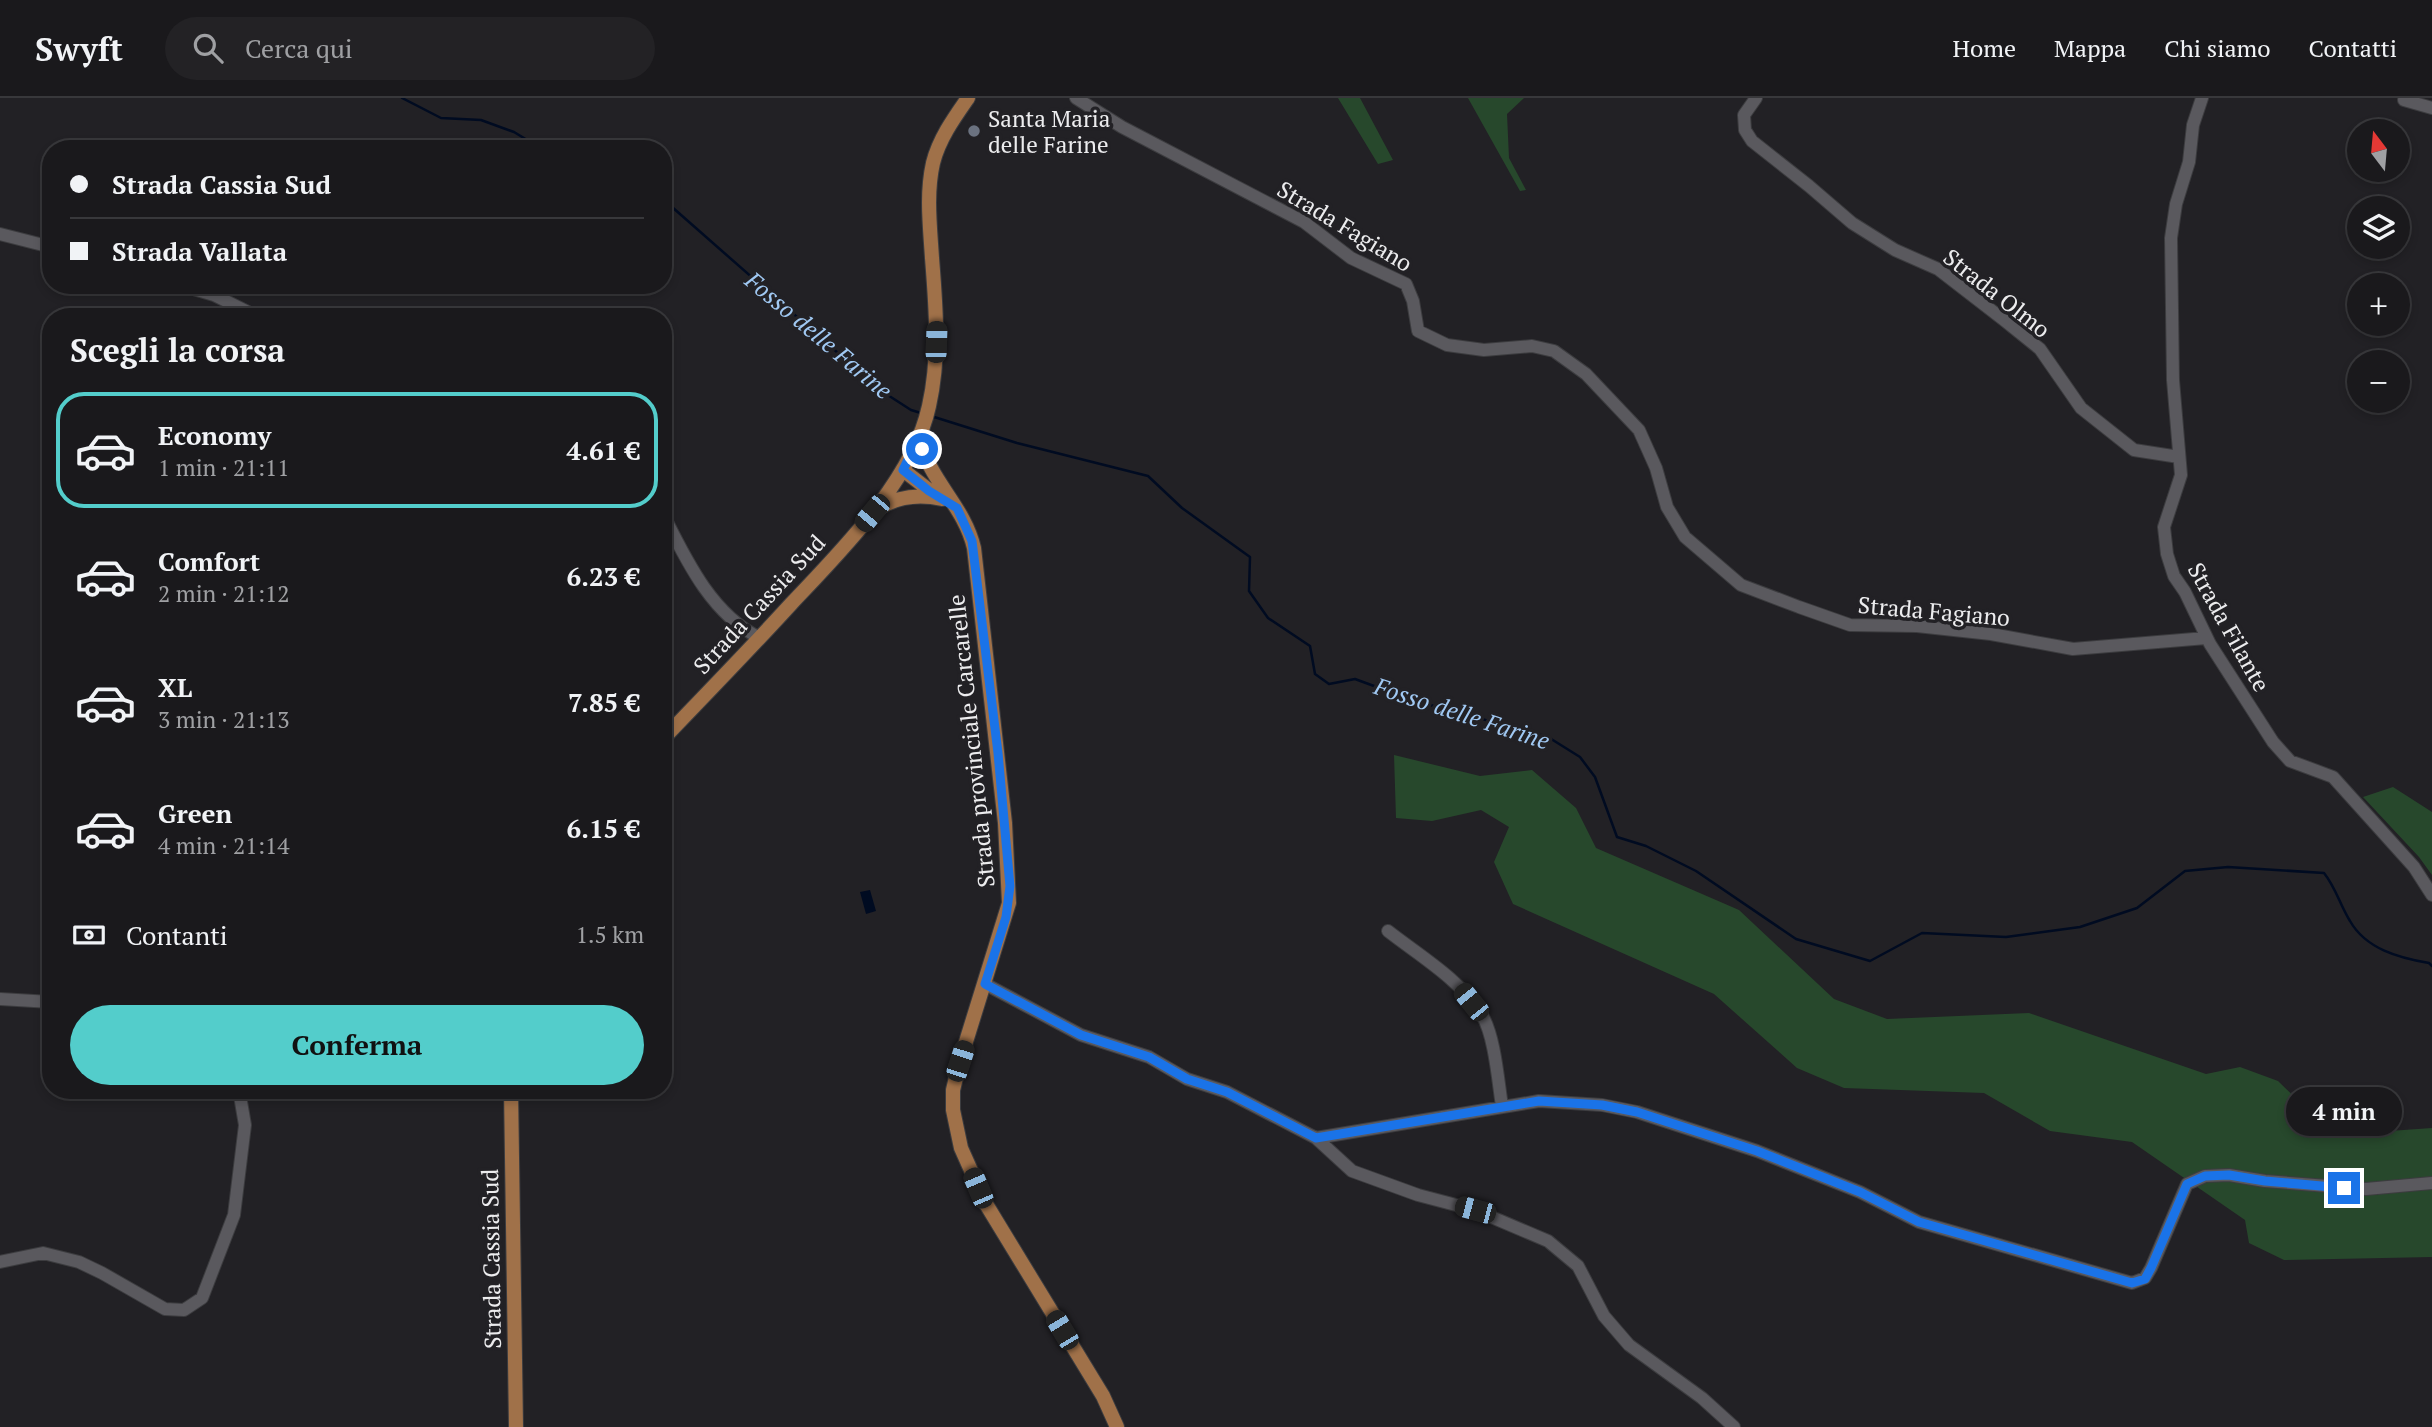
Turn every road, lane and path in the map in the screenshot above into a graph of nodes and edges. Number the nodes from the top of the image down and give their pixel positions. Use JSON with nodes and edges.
{"nodes":[{"id":1,"x":968,"y":98,"type":"edge"},
{"id":2,"x":1076,"y":98,"type":"edge"},
{"id":3,"x":1756,"y":98,"type":"edge"},
{"id":4,"x":2203,"y":98,"type":"edge"},
{"id":5,"x":2404,"y":100,"type":"edge"},
{"id":6,"x":2432,"y":108,"type":"edge"},
{"id":7,"x":0,"y":234,"type":"edge"},
{"id":8,"x":42,"y":245,"type":"edge"},
{"id":9,"x":211,"y":294,"type":"edge"},
{"id":10,"x":240,"y":308,"type":"edge"},
{"id":11,"x":919,"y":437,"type":"junction"},
{"id":12,"x":2179,"y":457,"type":"junction"},
{"id":13,"x":903,"y":470,"type":"junction"},
{"id":14,"x":941,"y":492,"type":"junction"},
{"id":15,"x":872,"y":513,"type":"junction"},
{"id":16,"x":672,"y":532,"type":"edge"},
{"id":17,"x":760,"y":638,"type":"junction"},
{"id":18,"x":2206,"y":638,"type":"junction"},
{"id":19,"x":672,"y":730,"type":"edge"},
{"id":20,"x":2432,"y":895,"type":"edge"},
{"id":21,"x":1388,"y":931,"type":"dead end"},
{"id":22,"x":985,"y":984,"type":"junction"},
{"id":23,"x":0,"y":999,"type":"edge"},
{"id":24,"x":42,"y":1001,"type":"edge"},
{"id":25,"x":241,"y":1099,"type":"edge"},
{"id":26,"x":511,"y":1099,"type":"edge"},
{"id":27,"x":1502,"y":1106,"type":"junction"},
{"id":28,"x":1316,"y":1138,"type":"junction"},
{"id":29,"x":2432,"y":1183,"type":"edge"},
{"id":30,"x":0,"y":1262,"type":"edge"},
{"id":31,"x":516,"y":1427,"type":"edge"},
{"id":32,"x":1117,"y":1427,"type":"edge"},
{"id":33,"x":1734,"y":1427,"type":"edge"}],
"edges":[{"from":1,"to":11,"type":"main road","name":"Strada Cassia Sud"},
{"from":2,"to":18,"type":"street","name":"Strada Fagiano"},
{"from":3,"to":12,"type":"street","name":"Strada Olmo"},
{"from":4,"to":12,"type":"street","name":"Strada Filante"},
{"from":5,"to":6,"type":"street"},
{"from":7,"to":8,"type":"street"},
{"from":9,"to":10,"type":"street"},
{"from":11,"to":13,"type":"main road","name":"Strada Cassia Sud"},
{"from":11,"to":14,"type":"main road"},
{"from":12,"to":18,"type":"street","name":"Strada Filante"},
{"from":13,"to":14,"type":"main road"},
{"from":13,"to":15,"type":"main road","name":"Strada Cassia Sud"},
{"from":14,"to":15,"type":"main road"},
{"from":14,"to":22,"type":"main road","name":"Strada provinciale Carcarelle"},
{"from":15,"to":17,"type":"main road","name":"Strada Cassia Sud"},
{"from":16,"to":17,"type":"street"},
{"from":17,"to":19,"type":"main road","name":"Strada Cassia Sud"},
{"from":18,"to":20,"type":"street","name":"Strada Filante"},
{"from":21,"to":27,"type":"street"},
{"from":22,"to":28,"type":"street"},
{"from":22,"to":32,"type":"main road","name":"Strada provinciale Carcarelle"},
{"from":23,"to":24,"type":"street"},
{"from":25,"to":30,"type":"street"},
{"from":26,"to":31,"type":"main road","name":"Strada Cassia Sud"},
{"from":27,"to":28,"type":"street"},
{"from":27,"to":29,"type":"street"},
{"from":28,"to":33,"type":"street"}]}
